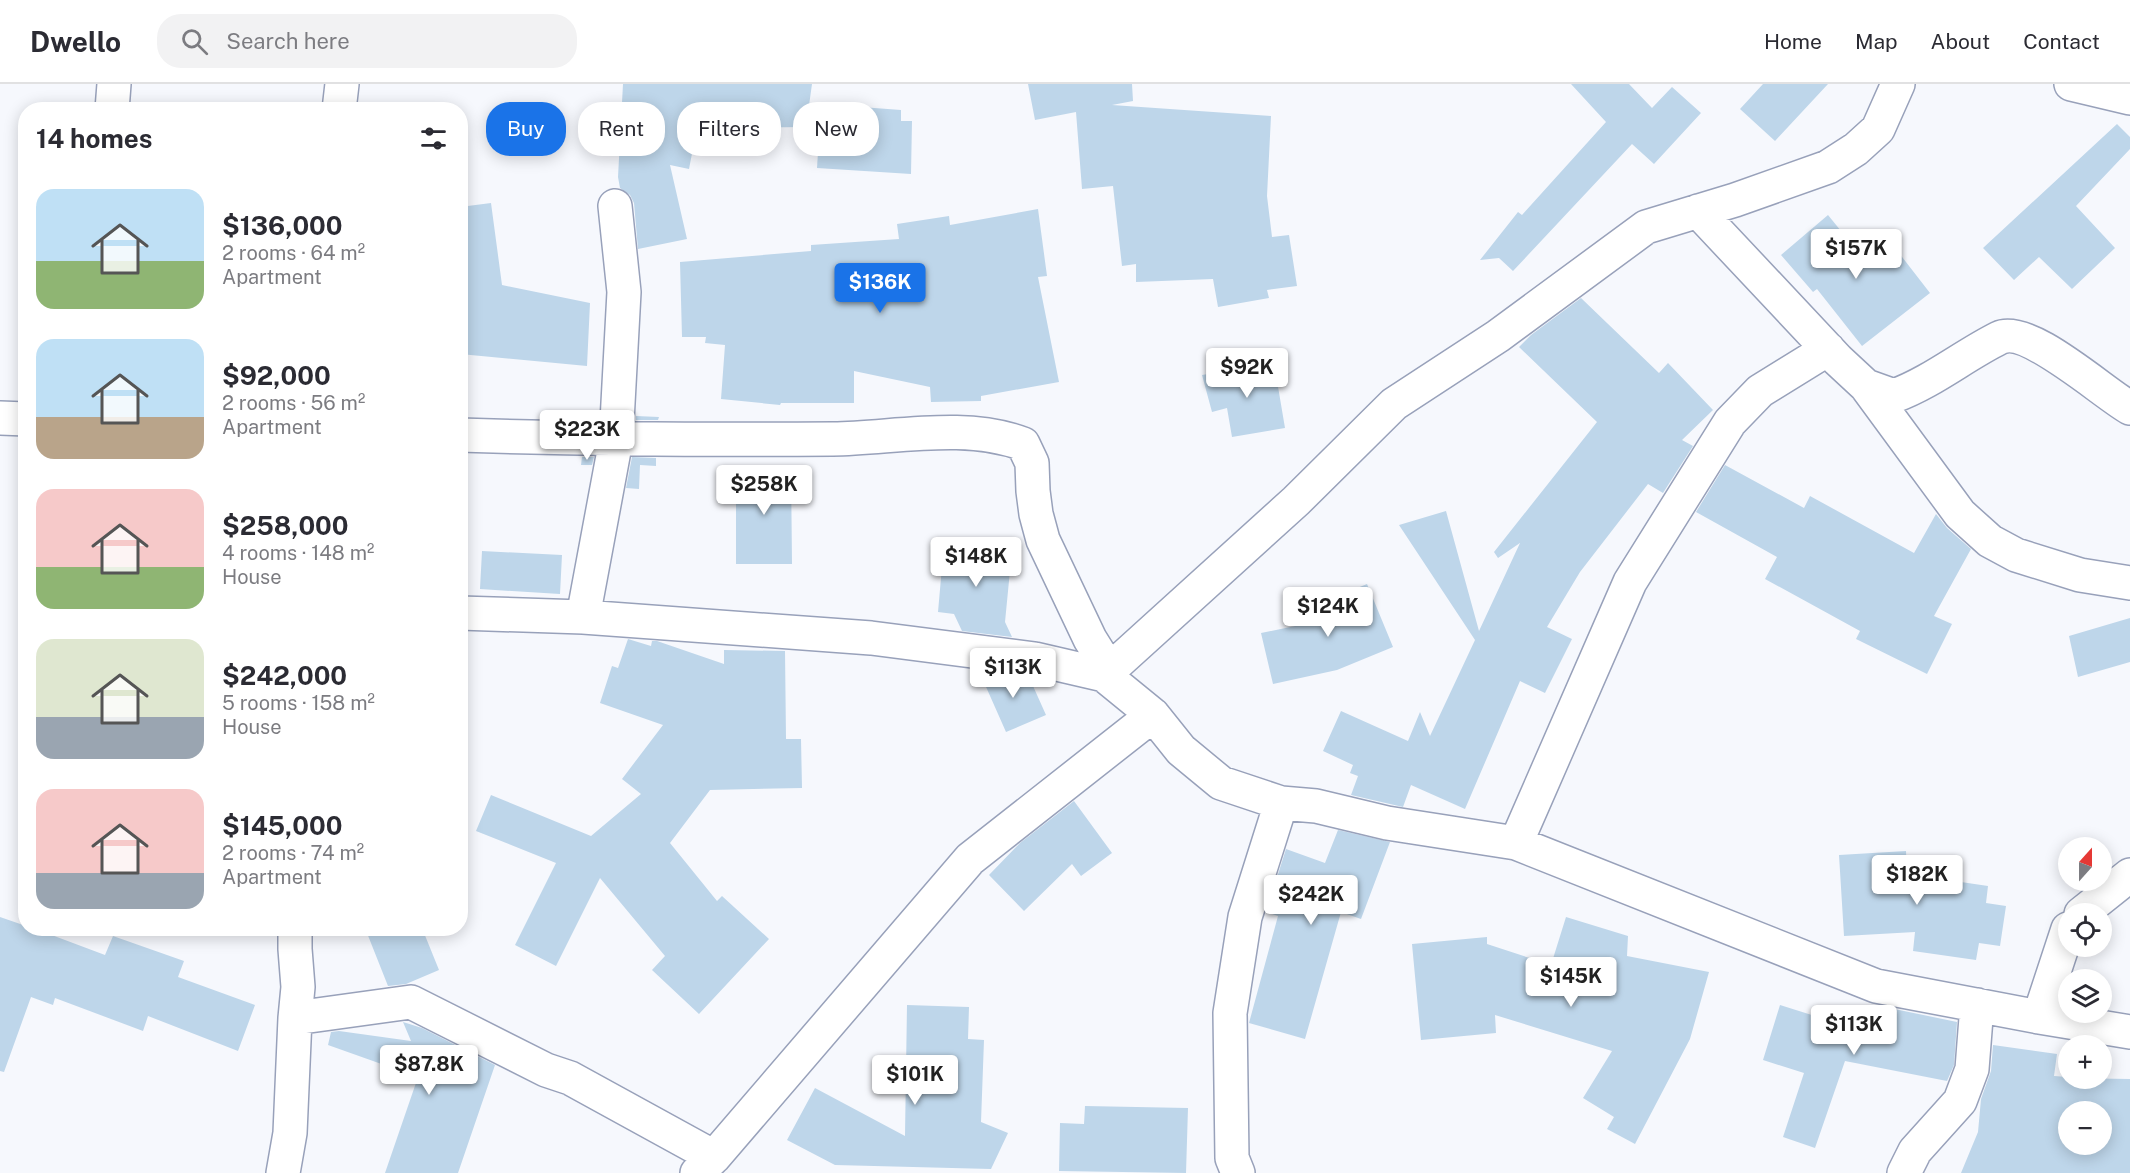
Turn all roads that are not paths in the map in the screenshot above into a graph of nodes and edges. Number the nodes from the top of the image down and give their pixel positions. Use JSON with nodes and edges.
{"nodes":[{"id":1,"x":114,"y":84,"type":"edge"},
{"id":2,"x":342,"y":84,"type":"edge"},
{"id":3,"x":1898,"y":84,"type":"edge"},
{"id":4,"x":2071,"y":84,"type":"edge"},
{"id":5,"x":2130,"y":98,"type":"edge"},
{"id":6,"x":113,"y":102,"type":"edge"},
{"id":7,"x":340,"y":102,"type":"edge"},
{"id":8,"x":615,"y":206,"type":"dead end"},
{"id":9,"x":1698,"y":211,"type":"junction"},
{"id":10,"x":1828,"y":350,"type":"junction"},
{"id":11,"x":1866,"y":386,"type":"junction"},
{"id":12,"x":2130,"y":408,"type":"edge"},
{"id":13,"x":0,"y":418,"type":"edge"},
{"id":14,"x":18,"y":419,"type":"edge"},
{"id":15,"x":468,"y":435,"type":"edge"},
{"id":16,"x":616,"y":440,"type":"junction"},
{"id":17,"x":2130,"y":583,"type":"edge"},
{"id":18,"x":468,"y":613,"type":"edge"},
{"id":19,"x":583,"y":617,"type":"junction"},
{"id":20,"x":1107,"y":673,"type":"junction"},
{"id":21,"x":1153,"y":716,"type":"junction"},
{"id":22,"x":1281,"y":803,"type":"junction"},
{"id":23,"x":1516,"y":843,"type":"junction"},
{"id":24,"x":2130,"y":876,"type":"edge"},
{"id":25,"x":2095,"y":903,"type":"edge"},
{"id":26,"x":295,"y":936,"type":"edge"},
{"id":27,"x":2059,"y":957,"type":"edge"},
{"id":28,"x":1977,"y":1005,"type":"junction"},
{"id":29,"x":2038,"y":1017,"type":"junction"},
{"id":30,"x":295,"y":1018,"type":"junction"},
{"id":31,"x":2130,"y":1032,"type":"edge"},
{"id":32,"x":706,"y":1165,"type":"edge"},
{"id":33,"x":283,"y":1173,"type":"edge"},
{"id":34,"x":1238,"y":1173,"type":"edge"},
{"id":35,"x":1904,"y":1173,"type":"edge"}],
"edges":[{"from":1,"to":6,"type":"street"},
{"from":2,"to":7,"type":"street"},
{"from":3,"to":9,"type":"street"},
{"from":4,"to":5,"type":"street"},
{"from":8,"to":16,"type":"street"},
{"from":9,"to":10,"type":"street"},
{"from":9,"to":20,"type":"street"},
{"from":10,"to":11,"type":"street"},
{"from":10,"to":23,"type":"street"},
{"from":11,"to":12,"type":"street"},
{"from":11,"to":17,"type":"street"},
{"from":13,"to":14,"type":"street"},
{"from":15,"to":16,"type":"street"},
{"from":16,"to":19,"type":"street"},
{"from":16,"to":20,"type":"street"},
{"from":18,"to":19,"type":"street"},
{"from":19,"to":20,"type":"street"},
{"from":20,"to":21,"type":"street"},
{"from":21,"to":22,"type":"street"},
{"from":21,"to":32,"type":"street"},
{"from":22,"to":23,"type":"street"},
{"from":22,"to":34,"type":"street"},
{"from":23,"to":28,"type":"street"},
{"from":24,"to":25,"type":"street"},
{"from":26,"to":30,"type":"street"},
{"from":27,"to":29,"type":"street"},
{"from":28,"to":29,"type":"street"},
{"from":28,"to":35,"type":"street"},
{"from":29,"to":31,"type":"street"},
{"from":30,"to":32,"type":"street"},
{"from":30,"to":33,"type":"street"}]}
